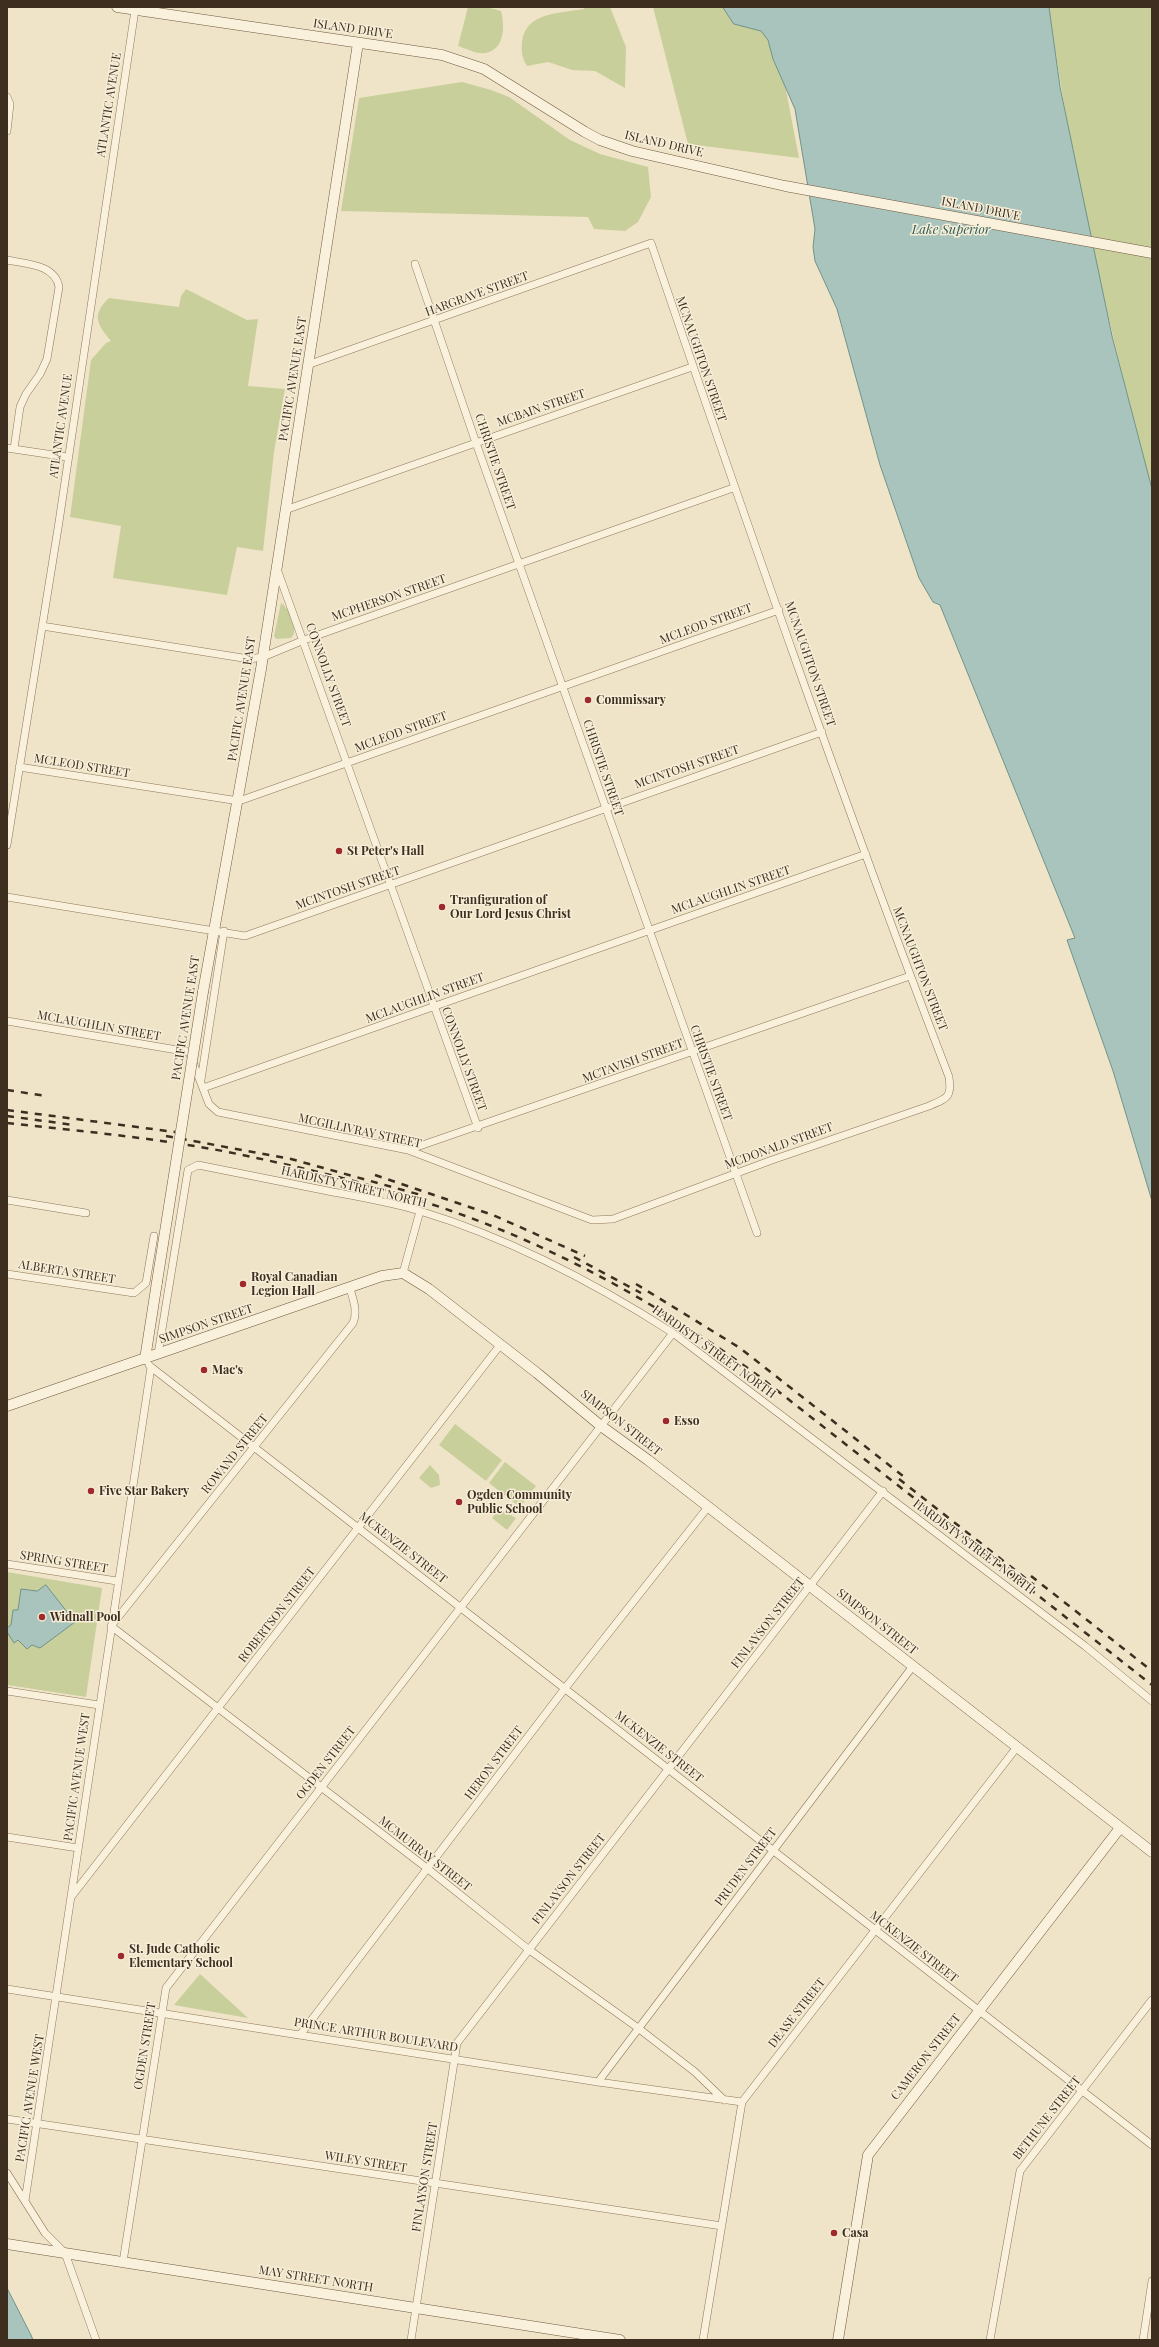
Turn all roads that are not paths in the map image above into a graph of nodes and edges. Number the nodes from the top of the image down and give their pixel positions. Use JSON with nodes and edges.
{"nodes":[{"id":1,"x":117,"y":7,"type":"edge"},
{"id":2,"x":134,"y":10,"type":"junction"},
{"id":3,"x":358,"y":43,"type":"junction"},
{"id":4,"x":7,"y":97,"type":"edge"},
{"id":5,"x":7,"y":131,"type":"edge"},
{"id":6,"x":651,"y":243,"type":"joint"},
{"id":7,"x":1152,"y":254,"type":"edge"},
{"id":8,"x":7,"y":260,"type":"edge"},
{"id":9,"x":415,"y":264,"type":"dead end"},
{"id":10,"x":434,"y":321,"type":"junction"},
{"id":11,"x":310,"y":364,"type":"junction"},
{"id":12,"x":692,"y":367,"type":"junction"},
{"id":13,"x":476,"y":443,"type":"junction"},
{"id":14,"x":10,"y":449,"type":"edge"},
{"id":15,"x":67,"y":457,"type":"junction"},
{"id":16,"x":733,"y":488,"type":"junction"},
{"id":17,"x":285,"y":510,"type":"junction"},
{"id":18,"x":519,"y":564,"type":"junction"},
{"id":19,"x":276,"y":568,"type":"junction"},
{"id":20,"x":779,"y":610,"type":"junction"},
{"id":21,"x":42,"y":626,"type":"junction"},
{"id":22,"x":304,"y":640,"type":"junction"},
{"id":23,"x":263,"y":656,"type":"junction"},
{"id":24,"x":563,"y":686,"type":"junction"},
{"id":25,"x":822,"y":732,"type":"junction"},
{"id":26,"x":348,"y":762,"type":"junction"},
{"id":27,"x":19,"y":767,"type":"junction"},
{"id":28,"x":239,"y":801,"type":"junction"},
{"id":29,"x":606,"y":808,"type":"junction"},
{"id":30,"x":7,"y":845,"type":"edge"},
{"id":31,"x":866,"y":854,"type":"junction"},
{"id":32,"x":390,"y":885,"type":"junction"},
{"id":33,"x":7,"y":897,"type":"edge"},
{"id":34,"x":219,"y":930,"type":"junction"},
{"id":35,"x":648,"y":930,"type":"junction"},
{"id":36,"x":910,"y":976,"type":"junction"},
{"id":37,"x":433,"y":1007,"type":"junction"},
{"id":38,"x":7,"y":1021,"type":"edge"},
{"id":39,"x":691,"y":1052,"type":"junction"},
{"id":40,"x":201,"y":1086,"type":"junction"},
{"id":41,"x":951,"y":1091,"type":"joint"},
{"id":42,"x":478,"y":1128,"type":"junction"},
{"id":43,"x":408,"y":1150,"type":"junction"},
{"id":44,"x":736,"y":1174,"type":"junction"},
{"id":45,"x":7,"y":1200,"type":"edge"},
{"id":46,"x":420,"y":1211,"type":"junction"},
{"id":47,"x":86,"y":1213,"type":"dead end"},
{"id":48,"x":612,"y":1219,"type":"joint"},
{"id":49,"x":757,"y":1233,"type":"dead end"},
{"id":50,"x":154,"y":1236,"type":"dead end"},
{"id":51,"x":403,"y":1273,"type":"junction"},
{"id":52,"x":7,"y":1274,"type":"edge"},
{"id":53,"x":350,"y":1288,"type":"junction"},
{"id":54,"x":673,"y":1333,"type":"junction"},
{"id":55,"x":501,"y":1344,"type":"junction"},
{"id":56,"x":158,"y":1354,"type":"junction"},
{"id":57,"x":148,"y":1363,"type":"junction"},
{"id":58,"x":7,"y":1406,"type":"edge"},
{"id":59,"x":601,"y":1426,"type":"junction"},
{"id":60,"x":254,"y":1447,"type":"junction"},
{"id":61,"x":883,"y":1492,"type":"junction"},
{"id":62,"x":708,"y":1507,"type":"junction"},
{"id":63,"x":359,"y":1529,"type":"junction"},
{"id":64,"x":7,"y":1564,"type":"edge"},
{"id":65,"x":117,"y":1582,"type":"junction"},
{"id":66,"x":810,"y":1586,"type":"junction"},
{"id":67,"x":460,"y":1607,"type":"junction"},
{"id":68,"x":111,"y":1626,"type":"junction"},
{"id":69,"x":912,"y":1666,"type":"junction"},
{"id":70,"x":566,"y":1688,"type":"junction"},
{"id":71,"x":7,"y":1690,"type":"edge"},
{"id":72,"x":1152,"y":1701,"type":"edge"},
{"id":73,"x":99,"y":1705,"type":"junction"},
{"id":74,"x":218,"y":1708,"type":"junction"},
{"id":75,"x":1017,"y":1747,"type":"junction"},
{"id":76,"x":670,"y":1769,"type":"junction"},
{"id":77,"x":321,"y":1787,"type":"junction"},
{"id":78,"x":1120,"y":1828,"type":"junction"},
{"id":79,"x":7,"y":1837,"type":"edge"},
{"id":80,"x":78,"y":1848,"type":"junction"},
{"id":81,"x":772,"y":1849,"type":"junction"},
{"id":82,"x":1152,"y":1852,"type":"edge"},
{"id":83,"x":428,"y":1869,"type":"junction"},
{"id":84,"x":70,"y":1898,"type":"junction"},
{"id":85,"x":876,"y":1931,"type":"junction"},
{"id":86,"x":528,"y":1949,"type":"junction"},
{"id":87,"x":7,"y":1989,"type":"edge"},
{"id":88,"x":56,"y":1996,"type":"junction"},
{"id":89,"x":1152,"y":2000,"type":"edge"},
{"id":90,"x":978,"y":2011,"type":"junction"},
{"id":91,"x":161,"y":2012,"type":"junction"},
{"id":92,"x":638,"y":2028,"type":"junction"},
{"id":93,"x":300,"y":2035,"type":"junction"},
{"id":94,"x":455,"y":2058,"type":"junction"},
{"id":95,"x":598,"y":2082,"type":"junction"},
{"id":96,"x":1082,"y":2090,"type":"junction"},
{"id":97,"x":724,"y":2100,"type":"junction"},
{"id":98,"x":742,"y":2102,"type":"junction"},
{"id":99,"x":7,"y":2119,"type":"edge"},
{"id":100,"x":38,"y":2124,"type":"junction"},
{"id":101,"x":142,"y":2139,"type":"junction"},
{"id":102,"x":1152,"y":2145,"type":"edge"},
{"id":103,"x":7,"y":2173,"type":"edge"},
{"id":104,"x":435,"y":2184,"type":"junction"},
{"id":105,"x":25,"y":2201,"type":"junction"},
{"id":106,"x":722,"y":2226,"type":"junction"},
{"id":107,"x":7,"y":2244,"type":"edge"},
{"id":108,"x":65,"y":2253,"type":"junction"},
{"id":109,"x":123,"y":2262,"type":"junction"},
{"id":110,"x":1152,"y":2281,"type":"edge"},
{"id":111,"x":416,"y":2308,"type":"junction"},
{"id":112,"x":96,"y":2340,"type":"edge"},
{"id":113,"x":411,"y":2340,"type":"edge"},
{"id":114,"x":620,"y":2340,"type":"edge"},
{"id":115,"x":703,"y":2340,"type":"edge"},
{"id":116,"x":838,"y":2340,"type":"edge"},
{"id":117,"x":990,"y":2340,"type":"edge"},
{"id":118,"x":1143,"y":2340,"type":"edge"}],
"edges":[{"from":1,"to":2,"type":"street","name":"ISLAND DRIVE"},
{"from":2,"to":3,"type":"street","name":"ISLAND DRIVE"},
{"from":2,"to":15,"type":"street","name":"ATLANTIC AVENUE"},
{"from":3,"to":7,"type":"street","name":"ISLAND DRIVE"},
{"from":3,"to":11,"type":"street","name":"PACIFIC AVENUE EAST"},
{"from":4,"to":5,"type":"street"},
{"from":6,"to":10,"type":"street","name":"HARGRAVE STREET"},
{"from":6,"to":12,"type":"street","name":"MCNAUGHTON STREET"},
{"from":8,"to":14,"type":"street"},
{"from":9,"to":10,"type":"street","name":"CHRISTIE STREET"},
{"from":10,"to":11,"type":"street","name":"HARGRAVE STREET"},
{"from":10,"to":13,"type":"street","name":"CHRISTIE STREET"},
{"from":11,"to":17,"type":"street","name":"PACIFIC AVENUE EAST"},
{"from":12,"to":13,"type":"street","name":"MCBAIN STREET"},
{"from":12,"to":16,"type":"street","name":"MCNAUGHTON STREET"},
{"from":13,"to":17,"type":"street","name":"MCBAIN STREET"},
{"from":13,"to":18,"type":"street","name":"CHRISTIE STREET"},
{"from":14,"to":15,"type":"street"},
{"from":15,"to":21,"type":"street","name":"ATLANTIC AVENUE"},
{"from":16,"to":18,"type":"street","name":"MCPHERSON STREET"},
{"from":16,"to":20,"type":"street","name":"MCNAUGHTON STREET"},
{"from":17,"to":19,"type":"street","name":"PACIFIC AVENUE EAST"},
{"from":18,"to":22,"type":"street","name":"MCPHERSON STREET"},
{"from":18,"to":24,"type":"street","name":"CHRISTIE STREET"},
{"from":19,"to":22,"type":"street","name":"CONNOLLY STREET"},
{"from":19,"to":23,"type":"street","name":"PACIFIC AVENUE EAST"},
{"from":20,"to":24,"type":"street","name":"MCLEOD STREET"},
{"from":20,"to":25,"type":"street","name":"MCNAUGHTON STREET"},
{"from":21,"to":23,"type":"street","name":"MCPHERSON STREET"},
{"from":21,"to":27,"type":"street","name":"ATLANTIC AVENUE"},
{"from":22,"to":23,"type":"street","name":"MCPHERSON STREET"},
{"from":22,"to":26,"type":"street","name":"CONNOLLY STREET"},
{"from":23,"to":28,"type":"street","name":"PACIFIC AVENUE EAST"},
{"from":24,"to":26,"type":"street","name":"MCLEOD STREET"},
{"from":24,"to":29,"type":"street","name":"CHRISTIE STREET"},
{"from":25,"to":29,"type":"street","name":"MCINTOSH STREET"},
{"from":25,"to":31,"type":"street","name":"MCNAUGHTON STREET"},
{"from":26,"to":28,"type":"street","name":"MCLEOD STREET"},
{"from":26,"to":32,"type":"street","name":"CONNOLLY STREET"},
{"from":27,"to":28,"type":"street","name":"MCLEOD STREET"},
{"from":27,"to":30,"type":"street","name":"ATLANTIC AVENUE"},
{"from":28,"to":34,"type":"street","name":"PACIFIC AVENUE EAST"},
{"from":29,"to":32,"type":"street","name":"MCINTOSH STREET"},
{"from":29,"to":35,"type":"street","name":"CHRISTIE STREET"},
{"from":31,"to":35,"type":"street","name":"MCLAUGHLIN STREET"},
{"from":31,"to":36,"type":"street","name":"MCNAUGHTON STREET"},
{"from":32,"to":34,"type":"street","name":"MCINTOSH STREET"},
{"from":32,"to":37,"type":"street","name":"CONNOLLY STREET"},
{"from":33,"to":34,"type":"street","name":"MCINTOSH STREET"},
{"from":34,"to":40,"type":"street"},
{"from":34,"to":57,"type":"street","name":"PACIFIC AVENUE EAST","bridge":true},
{"from":35,"to":37,"type":"street","name":"MCLAUGHLIN STREET"},
{"from":35,"to":39,"type":"street","name":"CHRISTIE STREET"},
{"from":36,"to":39,"type":"street","name":"MCTAVISH STREET"},
{"from":36,"to":41,"type":"street","name":"MCNAUGHTON STREET"},
{"from":37,"to":40,"type":"street","name":"MCLAUGHLIN STREET"},
{"from":37,"to":42,"type":"street","name":"CONNOLLY STREET"},
{"from":38,"to":40,"type":"street","name":"MCLAUGHLIN STREET"},
{"from":39,"to":42,"type":"street","name":"MCTAVISH STREET"},
{"from":39,"to":44,"type":"street","name":"CHRISTIE STREET"},
{"from":40,"to":43,"type":"street","name":"MCGILLIVRAY STREET"},
{"from":41,"to":44,"type":"street","name":"MCDONALD STREET"},
{"from":42,"to":43,"type":"street","name":"MCTAVISH STREET"},
{"from":43,"to":48,"type":"street","name":"MCGILLIVRAY STREET"},
{"from":44,"to":48,"type":"street","name":"MCDONALD STREET"},
{"from":44,"to":49,"type":"street","name":"CHRISTIE STREET"},
{"from":45,"to":47,"type":"street"},
{"from":46,"to":51,"type":"street"},
{"from":46,"to":54,"type":"street","name":"HARDISTY STREET NORTH"},
{"from":46,"to":56,"type":"street","name":"HARDISTY STREET NORTH"},
{"from":50,"to":52,"type":"street","name":"ALBERTA STREET"},
{"from":51,"to":53,"type":"street","name":"SIMPSON STREET"},
{"from":51,"to":55,"type":"street","name":"SIMPSON STREET"},
{"from":53,"to":56,"type":"street","name":"SIMPSON STREET"},
{"from":53,"to":60,"type":"street","name":"ROWAND STREET"},
{"from":54,"to":59,"type":"street","name":"OGDEN STREET"},
{"from":54,"to":61,"type":"street","name":"HARDISTY STREET NORTH"},
{"from":55,"to":59,"type":"street","name":"SIMPSON STREET"},
{"from":55,"to":63,"type":"street","name":"ROBERTSON STREET"},
{"from":56,"to":57,"type":"street","name":"SIMPSON STREET"},
{"from":57,"to":58,"type":"street","name":"SIMPSON STREET"},
{"from":57,"to":60,"type":"street","name":"MCKENZIE STREET"},
{"from":57,"to":65,"type":"street","name":"PACIFIC AVENUE WEST"},
{"from":59,"to":62,"type":"street","name":"SIMPSON STREET"},
{"from":59,"to":67,"type":"street","name":"OGDEN STREET"},
{"from":60,"to":63,"type":"street","name":"MCKENZIE STREET"},
{"from":60,"to":68,"type":"street","name":"ROWAND STREET"},
{"from":61,"to":66,"type":"street","name":"FINLAYSON STREET"},
{"from":61,"to":72,"type":"street","name":"HARDISTY STREET NORTH"},
{"from":62,"to":66,"type":"street","name":"SIMPSON STREET"},
{"from":62,"to":70,"type":"street","name":"HERON STREET"},
{"from":63,"to":67,"type":"street","name":"MCKENZIE STREET"},
{"from":63,"to":74,"type":"street","name":"ROBERTSON STREET"},
{"from":64,"to":65,"type":"street","name":"SPRING STREET"},
{"from":65,"to":68,"type":"street","name":"PACIFIC AVENUE WEST"},
{"from":66,"to":69,"type":"street","name":"SIMPSON STREET"},
{"from":66,"to":76,"type":"street","name":"FINLAYSON STREET"},
{"from":67,"to":70,"type":"street","name":"MCKENZIE STREET"},
{"from":67,"to":77,"type":"street","name":"OGDEN STREET"},
{"from":68,"to":73,"type":"street","name":"PACIFIC AVENUE WEST"},
{"from":68,"to":74,"type":"street","name":"MCMURRAY STREET"},
{"from":69,"to":75,"type":"street","name":"SIMPSON STREET"},
{"from":69,"to":81,"type":"street","name":"PRUDEN STREET"},
{"from":70,"to":76,"type":"street","name":"MCKENZIE STREET"},
{"from":70,"to":83,"type":"street","name":"HERON STREET"},
{"from":71,"to":73,"type":"street"},
{"from":73,"to":80,"type":"street","name":"PACIFIC AVENUE WEST"},
{"from":74,"to":77,"type":"street","name":"MCMURRAY STREET"},
{"from":74,"to":84,"type":"street","name":"ROBERTSON STREET"},
{"from":75,"to":78,"type":"street","name":"SIMPSON STREET"},
{"from":75,"to":85,"type":"street","name":"DEASE STREET"},
{"from":76,"to":81,"type":"street","name":"MCKENZIE STREET"},
{"from":76,"to":86,"type":"street","name":"FINLAYSON STREET"},
{"from":77,"to":83,"type":"street","name":"MCMURRAY STREET"},
{"from":77,"to":91,"type":"street","name":"OGDEN STREET"},
{"from":78,"to":82,"type":"street","name":"SIMPSON STREET"},
{"from":78,"to":90,"type":"street","name":"CAMERON STREET"},
{"from":79,"to":80,"type":"street"},
{"from":80,"to":84,"type":"street","name":"PACIFIC AVENUE WEST"},
{"from":81,"to":85,"type":"street","name":"MCKENZIE STREET"},
{"from":81,"to":92,"type":"street","name":"PRUDEN STREET"},
{"from":83,"to":86,"type":"street","name":"MCMURRAY STREET"},
{"from":83,"to":93,"type":"street","name":"HERON STREET"},
{"from":84,"to":88,"type":"street","name":"PACIFIC AVENUE WEST"},
{"from":85,"to":90,"type":"street","name":"MCKENZIE STREET"},
{"from":85,"to":98,"type":"street","name":"DEASE STREET"},
{"from":86,"to":92,"type":"street","name":"MCMURRAY STREET"},
{"from":86,"to":94,"type":"street","name":"FINLAYSON STREET"},
{"from":87,"to":88,"type":"street","name":"PRINCE ARTHUR BOULEVARD"},
{"from":88,"to":91,"type":"street","name":"PRINCE ARTHUR BOULEVARD"},
{"from":88,"to":100,"type":"street","name":"PACIFIC AVENUE WEST"},
{"from":89,"to":96,"type":"street","name":"BETHUNE STREET"},
{"from":90,"to":96,"type":"street","name":"MCKENZIE STREET"},
{"from":90,"to":116,"type":"street","name":"CAMERON STREET"},
{"from":91,"to":93,"type":"street","name":"PRINCE ARTHUR BOULEVARD"},
{"from":91,"to":101,"type":"street","name":"OGDEN STREET"},
{"from":92,"to":95,"type":"street","name":"PRUDEN STREET"},
{"from":92,"to":97,"type":"street","name":"MCMURRAY STREET"},
{"from":93,"to":94,"type":"street","name":"PRINCE ARTHUR BOULEVARD"},
{"from":94,"to":95,"type":"street","name":"PRINCE ARTHUR BOULEVARD"},
{"from":94,"to":104,"type":"street","name":"FINLAYSON STREET"},
{"from":95,"to":97,"type":"street","name":"PRINCE ARTHUR BOULEVARD"},
{"from":96,"to":102,"type":"street","name":"MCKENZIE STREET"},
{"from":96,"to":117,"type":"street","name":"BETHUNE STREET"},
{"from":97,"to":98,"type":"street","name":"PRINCE ARTHUR BOULEVARD"},
{"from":98,"to":106,"type":"street","name":"DEASE STREET"},
{"from":99,"to":100,"type":"street","name":"WILEY STREET"},
{"from":100,"to":101,"type":"street","name":"WILEY STREET"},
{"from":100,"to":105,"type":"street","name":"PACIFIC AVENUE WEST"},
{"from":101,"to":104,"type":"street","name":"WILEY STREET"},
{"from":101,"to":109,"type":"street","name":"OGDEN STREET"},
{"from":103,"to":105,"type":"street"},
{"from":104,"to":106,"type":"street","name":"WILEY STREET"},
{"from":104,"to":111,"type":"street","name":"FINLAYSON STREET"},
{"from":105,"to":108,"type":"street"},
{"from":106,"to":115,"type":"street","name":"DEASE STREET"},
{"from":107,"to":108,"type":"street","name":"MAY STREET NORTH"},
{"from":108,"to":109,"type":"street","name":"MAY STREET NORTH"},
{"from":108,"to":112,"type":"street"},
{"from":109,"to":111,"type":"street","name":"MAY STREET NORTH"},
{"from":110,"to":118,"type":"street"},
{"from":111,"to":113,"type":"street","name":"FINLAYSON STREET"},
{"from":111,"to":114,"type":"street","name":"MAY STREET NORTH"}]}
